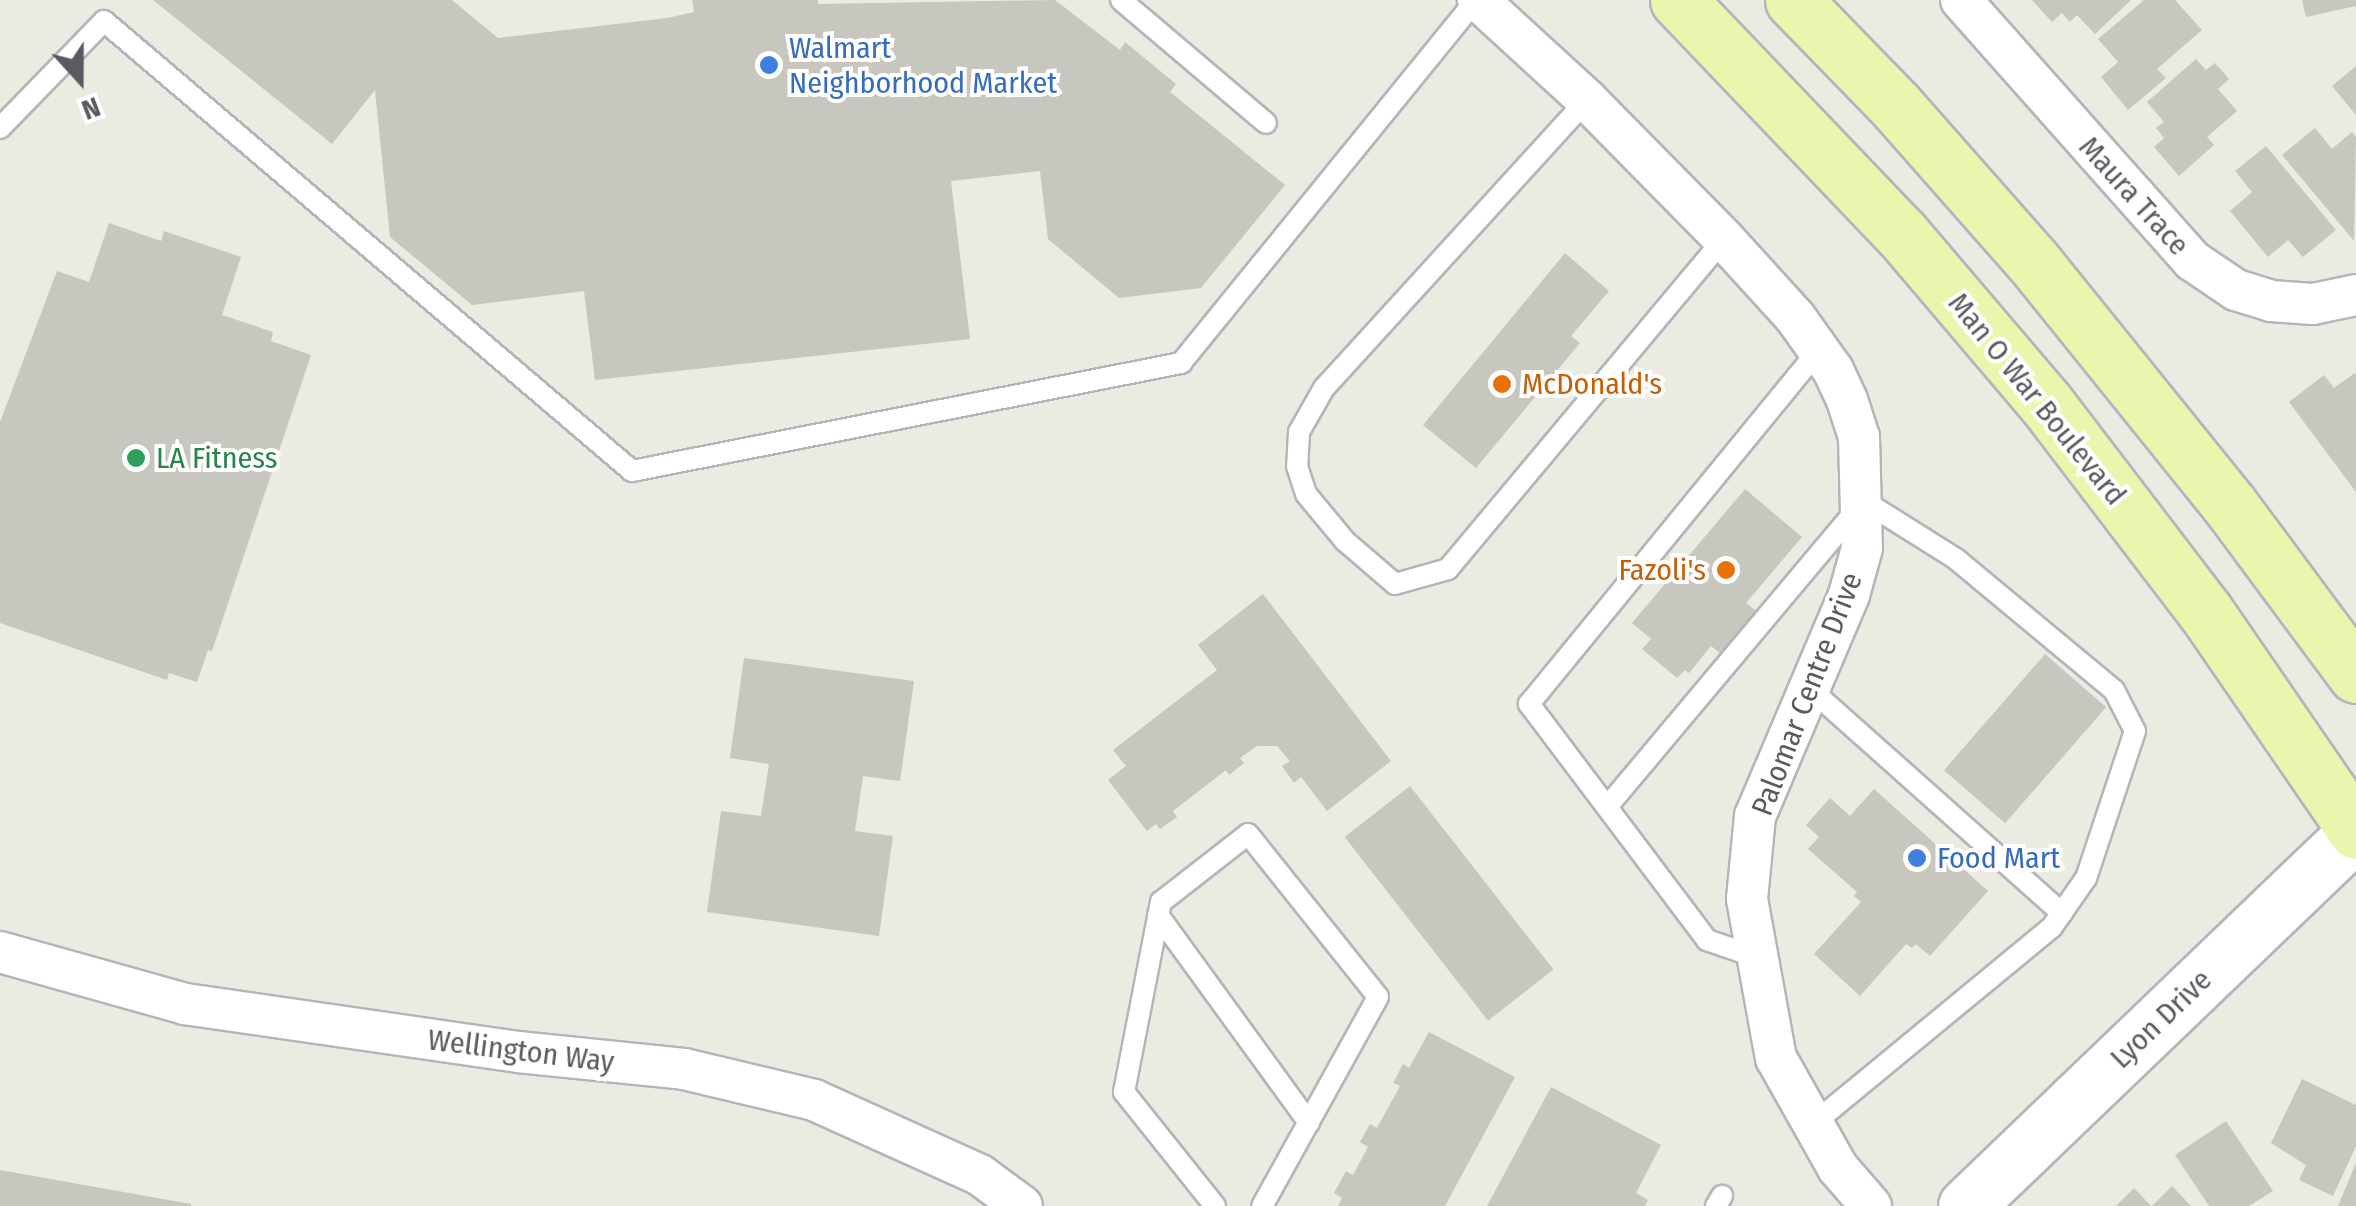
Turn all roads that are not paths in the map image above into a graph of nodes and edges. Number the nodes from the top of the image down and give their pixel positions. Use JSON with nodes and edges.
{"nodes":[{"id":1,"x":1122,"y":0,"type":"edge"},
{"id":2,"x":1477,"y":0,"type":"edge"},
{"id":3,"x":1678,"y":0,"type":"edge"},
{"id":4,"x":1793,"y":0,"type":"edge"},
{"id":5,"x":1961,"y":0,"type":"edge"},
{"id":6,"x":1587,"y":100,"type":"junction"},
{"id":7,"x":1266,"y":123,"type":"dead end"},
{"id":8,"x":0,"y":128,"type":"edge"},
{"id":9,"x":1724,"y":239,"type":"junction"},
{"id":10,"x":2356,"y":294,"type":"edge"},
{"id":11,"x":1819,"y":350,"type":"junction"},
{"id":12,"x":1864,"y":501,"type":"junction"},
{"id":13,"x":2356,"y":675,"type":"edge"},
{"id":14,"x":1808,"y":687,"type":"junction"},
{"id":15,"x":1607,"y":807,"type":"junction"},
{"id":16,"x":2356,"y":832,"type":"edge"},
{"id":17,"x":2062,"y":914,"type":"junction"},
{"id":18,"x":1158,"y":915,"type":"junction"},
{"id":19,"x":0,"y":952,"type":"edge"},
{"id":20,"x":1756,"y":956,"type":"junction"},
{"id":21,"x":1309,"y":1122,"type":"junction"},
{"id":22,"x":1812,"y":1125,"type":"junction"},
{"id":23,"x":1022,"y":1206,"type":"edge"},
{"id":24,"x":1215,"y":1206,"type":"edge"},
{"id":25,"x":1262,"y":1206,"type":"edge"},
{"id":26,"x":1871,"y":1206,"type":"edge"},
{"id":27,"x":1966,"y":1206,"type":"edge"}],
"edges":[{"from":1,"to":7,"type":"lane"},
{"from":2,"to":6,"type":"street","name":"Palomar Centre Drive"},
{"from":2,"to":8,"type":"lane"},
{"from":3,"to":16,"type":"main road","name":"Man O War Boulevard"},
{"from":4,"to":13,"type":"main road"},
{"from":5,"to":10,"type":"street","name":"Maura Trace"},
{"from":6,"to":9,"type":"street","name":"Palomar Centre Drive"},
{"from":6,"to":9,"type":"lane"},
{"from":9,"to":11,"type":"street","name":"Palomar Centre Drive"},
{"from":11,"to":12,"type":"street","name":"Palomar Centre Drive"},
{"from":11,"to":15,"type":"lane"},
{"from":12,"to":14,"type":"street","name":"Palomar Centre Drive"},
{"from":12,"to":15,"type":"lane"},
{"from":12,"to":17,"type":"lane"},
{"from":14,"to":17,"type":"lane"},
{"from":14,"to":20,"type":"street","name":"Palomar Centre Drive"},
{"from":15,"to":20,"type":"lane"},
{"from":16,"to":27,"type":"street","name":"Lyon Drive"},
{"from":17,"to":22,"type":"lane"},
{"from":18,"to":21,"type":"lane"},
{"from":18,"to":21,"type":"lane"},
{"from":18,"to":24,"type":"lane"},
{"from":19,"to":23,"type":"street","name":"Wellington Way"},
{"from":20,"to":22,"type":"street","name":"Palomar Centre Drive"},
{"from":21,"to":25,"type":"lane"},
{"from":22,"to":26,"type":"street","name":"Palomar Centre Drive"}]}
